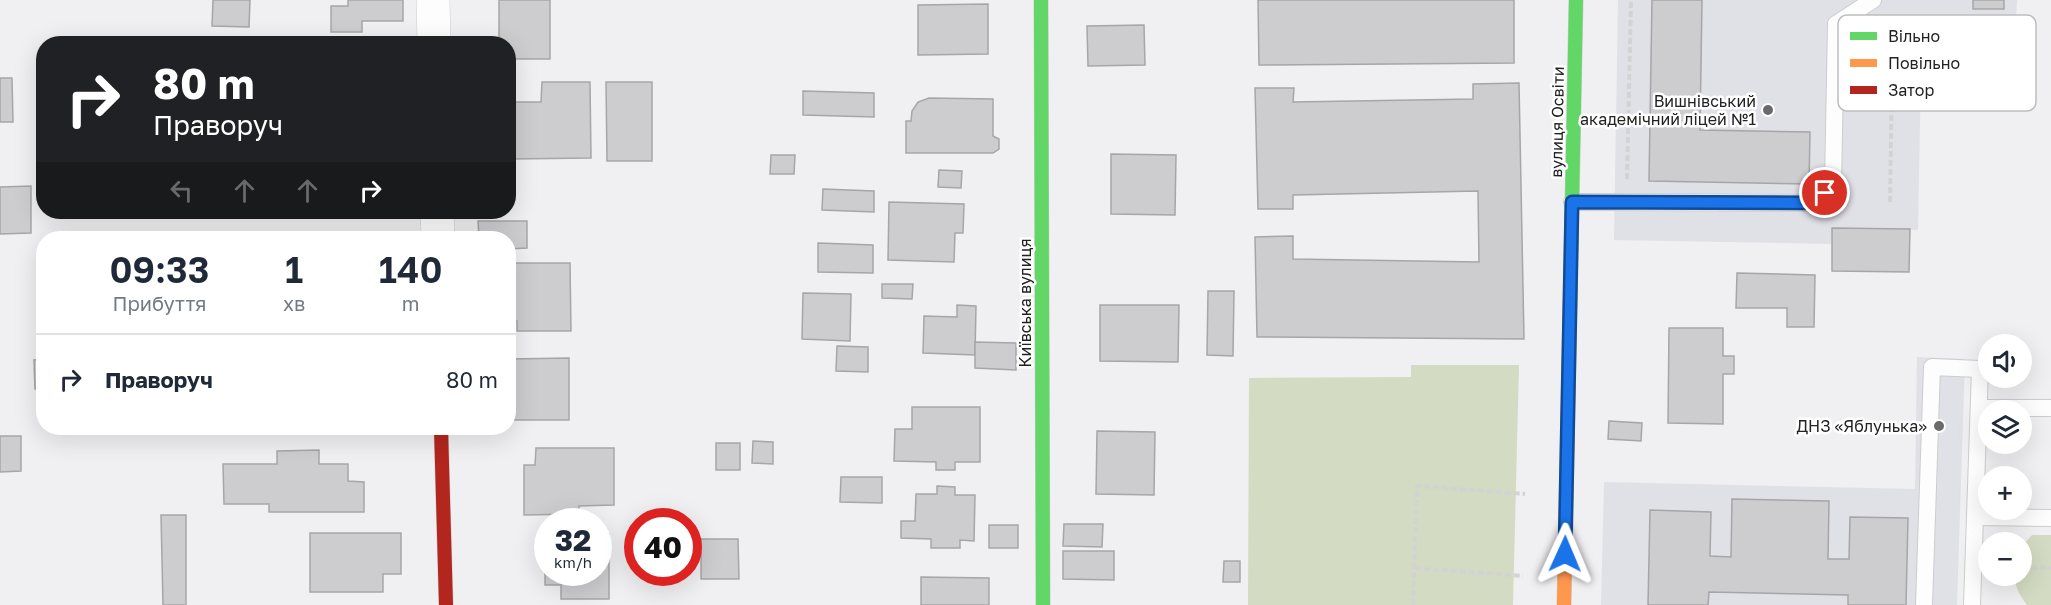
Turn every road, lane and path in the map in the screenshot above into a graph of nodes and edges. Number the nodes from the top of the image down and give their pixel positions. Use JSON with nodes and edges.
{"nodes":[{"id":1,"x":433,"y":0,"type":"edge"},
{"id":2,"x":1041,"y":0,"type":"edge"},
{"id":3,"x":1576,"y":0,"type":"edge"},
{"id":4,"x":1631,"y":0,"type":"edge"},
{"id":5,"x":1873,"y":0,"type":"edge"},
{"id":6,"x":1893,"y":12,"type":"dead end"},
{"id":7,"x":1850,"y":15,"type":"edge"},
{"id":8,"x":1893,"y":15,"type":"edge"},
{"id":9,"x":1838,"y":23,"type":"edge"},
{"id":10,"x":434,"y":36,"type":"edge"},
{"id":11,"x":1891,"y":111,"type":"edge"},
{"id":12,"x":1572,"y":202,"type":"junction"},
{"id":13,"x":1627,"y":202,"type":"junction"},
{"id":14,"x":1890,"y":202,"type":"dead end"},
{"id":15,"x":1979,"y":400,"type":"edge"},
{"id":16,"x":2032,"y":408,"type":"edge"},
{"id":17,"x":2051,"y":408,"type":"edge"},
{"id":18,"x":441,"y":435,"type":"edge"},
{"id":19,"x":1978,"y":435,"type":"edge"},
{"id":20,"x":1525,"y":494,"type":"dead end"},
{"id":21,"x":1975,"y":517,"type":"junction"},
{"id":22,"x":2051,"y":518,"type":"edge"},
{"id":23,"x":2032,"y":567,"type":"edge"},
{"id":24,"x":1415,"y":568,"type":"junction"},
{"id":25,"x":2051,"y":568,"type":"edge"},
{"id":26,"x":1523,"y":576,"type":"dead end"},
{"id":27,"x":446,"y":605,"type":"edge"},
{"id":28,"x":1043,"y":605,"type":"edge"},
{"id":29,"x":1413,"y":605,"type":"edge"},
{"id":30,"x":1564,"y":605,"type":"edge"},
{"id":31,"x":1924,"y":605,"type":"edge"},
{"id":32,"x":1972,"y":605,"type":"edge"}],
"edges":[{"from":1,"to":10,"type":"street"},
{"from":2,"to":28,"type":"street","name":"Київська вулиця"},
{"from":3,"to":12,"type":"street","name":"вулиця Освіти"},
{"from":4,"to":13,"type":"path"},
{"from":5,"to":7,"type":"lane"},
{"from":6,"to":8,"type":"path"},
{"from":9,"to":13,"type":"lane"},
{"from":11,"to":14,"type":"path"},
{"from":12,"to":13,"type":"lane"},
{"from":12,"to":30,"type":"street","name":"вулиця Освіти"},
{"from":15,"to":31,"type":"lane"},
{"from":16,"to":17,"type":"lane"},
{"from":18,"to":27,"type":"street"},
{"from":19,"to":21,"type":"lane"},
{"from":20,"to":24,"type":"path"},
{"from":21,"to":22,"type":"lane"},
{"from":21,"to":32,"type":"lane"},
{"from":23,"to":25,"type":"path"},
{"from":24,"to":26,"type":"path"},
{"from":24,"to":29,"type":"path"}]}
